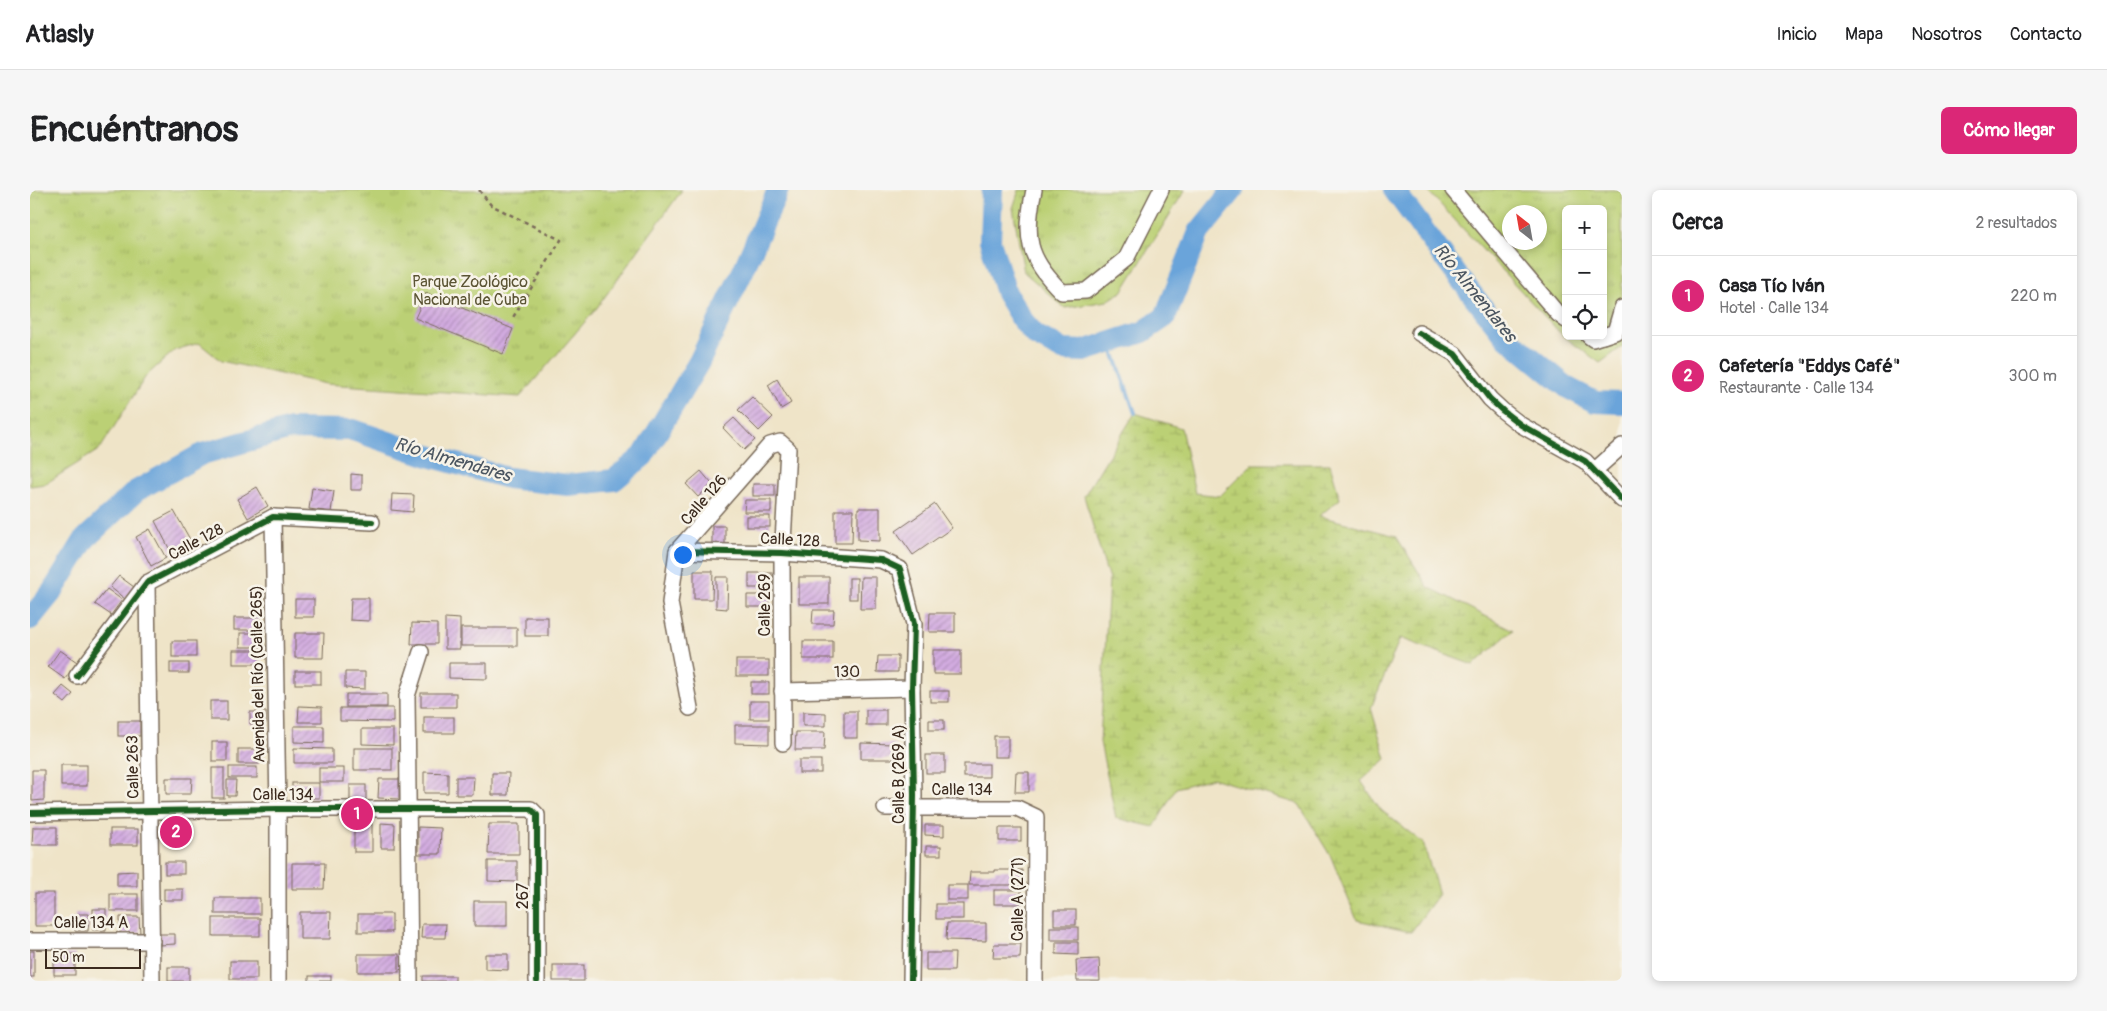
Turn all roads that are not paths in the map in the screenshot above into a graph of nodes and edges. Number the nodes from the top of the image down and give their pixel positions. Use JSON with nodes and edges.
{"nodes":[{"id":1,"x":1034,"y":190,"type":"edge"},
{"id":2,"x":1161,"y":190,"type":"edge"},
{"id":3,"x":1453,"y":190,"type":"edge"},
{"id":4,"x":1622,"y":308,"type":"edge"},
{"id":5,"x":1562,"y":317,"type":"edge"},
{"id":6,"x":1419,"y":333,"type":"dead end"},
{"id":7,"x":1607,"y":335,"type":"edge"},
{"id":8,"x":780,"y":442,"type":"joint"},
{"id":9,"x":1622,"y":446,"type":"edge"},
{"id":10,"x":1595,"y":470,"type":"junction"},
{"id":11,"x":1622,"y":500,"type":"edge"},
{"id":12,"x":273,"y":517,"type":"junction"},
{"id":13,"x":372,"y":522,"type":"dead end"},
{"id":14,"x":677,"y":551,"type":"junction"},
{"id":15,"x":782,"y":553,"type":"junction"},
{"id":16,"x":900,"y":569,"type":"joint"},
{"id":17,"x":147,"y":583,"type":"junction"},
{"id":18,"x":421,"y":652,"type":"dead end"},
{"id":19,"x":77,"y":676,"type":"dead end"},
{"id":20,"x":912,"y":688,"type":"junction"},
{"id":21,"x":782,"y":691,"type":"junction"},
{"id":22,"x":690,"y":708,"type":"dead end"},
{"id":23,"x":783,"y":743,"type":"dead end"},
{"id":24,"x":885,"y":808,"type":"dead end"},
{"id":25,"x":913,"y":808,"type":"junction"},
{"id":26,"x":278,"y":809,"type":"junction"},
{"id":27,"x":409,"y":809,"type":"junction"},
{"id":28,"x":151,"y":811,"type":"junction"},
{"id":29,"x":536,"y":812,"type":"joint"},
{"id":30,"x":30,"y":813,"type":"edge"},
{"id":31,"x":1036,"y":817,"type":"joint"},
{"id":32,"x":152,"y":940,"type":"junction"},
{"id":33,"x":30,"y":941,"type":"edge"},
{"id":34,"x":152,"y":981,"type":"edge"},
{"id":35,"x":278,"y":981,"type":"edge"},
{"id":36,"x":410,"y":981,"type":"edge"},
{"id":37,"x":537,"y":981,"type":"edge"},
{"id":38,"x":911,"y":981,"type":"edge"},
{"id":39,"x":1035,"y":981,"type":"edge"}],
"edges":[{"from":1,"to":2,"type":"street"},
{"from":3,"to":5,"type":"street"},
{"from":4,"to":7,"type":"street"},
{"from":6,"to":10,"type":"street"},
{"from":8,"to":14,"type":"street","name":"Calle 126"},
{"from":8,"to":15,"type":"street","name":"Calle 269"},
{"from":9,"to":10,"type":"street"},
{"from":10,"to":11,"type":"street"},
{"from":12,"to":13,"type":"street"},
{"from":12,"to":17,"type":"street","name":"Calle 128"},
{"from":12,"to":26,"type":"street","name":"Avenida del Río (Calle 265)"},
{"from":14,"to":15,"type":"street","name":"Calle 128"},
{"from":14,"to":22,"type":"street"},
{"from":15,"to":16,"type":"street","name":"Calle 128"},
{"from":15,"to":21,"type":"street","name":"Calle 269"},
{"from":16,"to":20,"type":"street","name":"Calle B (269 A)"},
{"from":17,"to":19,"type":"street","name":"Calle 128"},
{"from":17,"to":28,"type":"street","name":"Calle 263"},
{"from":18,"to":27,"type":"street"},
{"from":20,"to":21,"type":"street","name":"130"},
{"from":20,"to":25,"type":"street","name":"Calle B (269 A)"},
{"from":21,"to":23,"type":"street","name":"Calle 269"},
{"from":24,"to":25,"type":"street","name":"Calle 134"},
{"from":25,"to":31,"type":"street","name":"Calle 134"},
{"from":25,"to":38,"type":"street","name":"Calle B (269 A)"},
{"from":26,"to":27,"type":"street","name":"Calle 134"},
{"from":26,"to":28,"type":"street","name":"Calle 134"},
{"from":26,"to":35,"type":"street","name":"Avenida del Río (Calle 265)"},
{"from":27,"to":29,"type":"street","name":"Calle 134"},
{"from":27,"to":36,"type":"street"},
{"from":28,"to":30,"type":"street","name":"Calle 134"},
{"from":28,"to":32,"type":"street","name":"Calle 263"},
{"from":29,"to":37,"type":"street","name":"267"},
{"from":31,"to":39,"type":"street","name":"Calle A (271)"},
{"from":32,"to":33,"type":"street","name":"Calle 134 A"},
{"from":32,"to":34,"type":"street","name":"Calle 263"}]}
